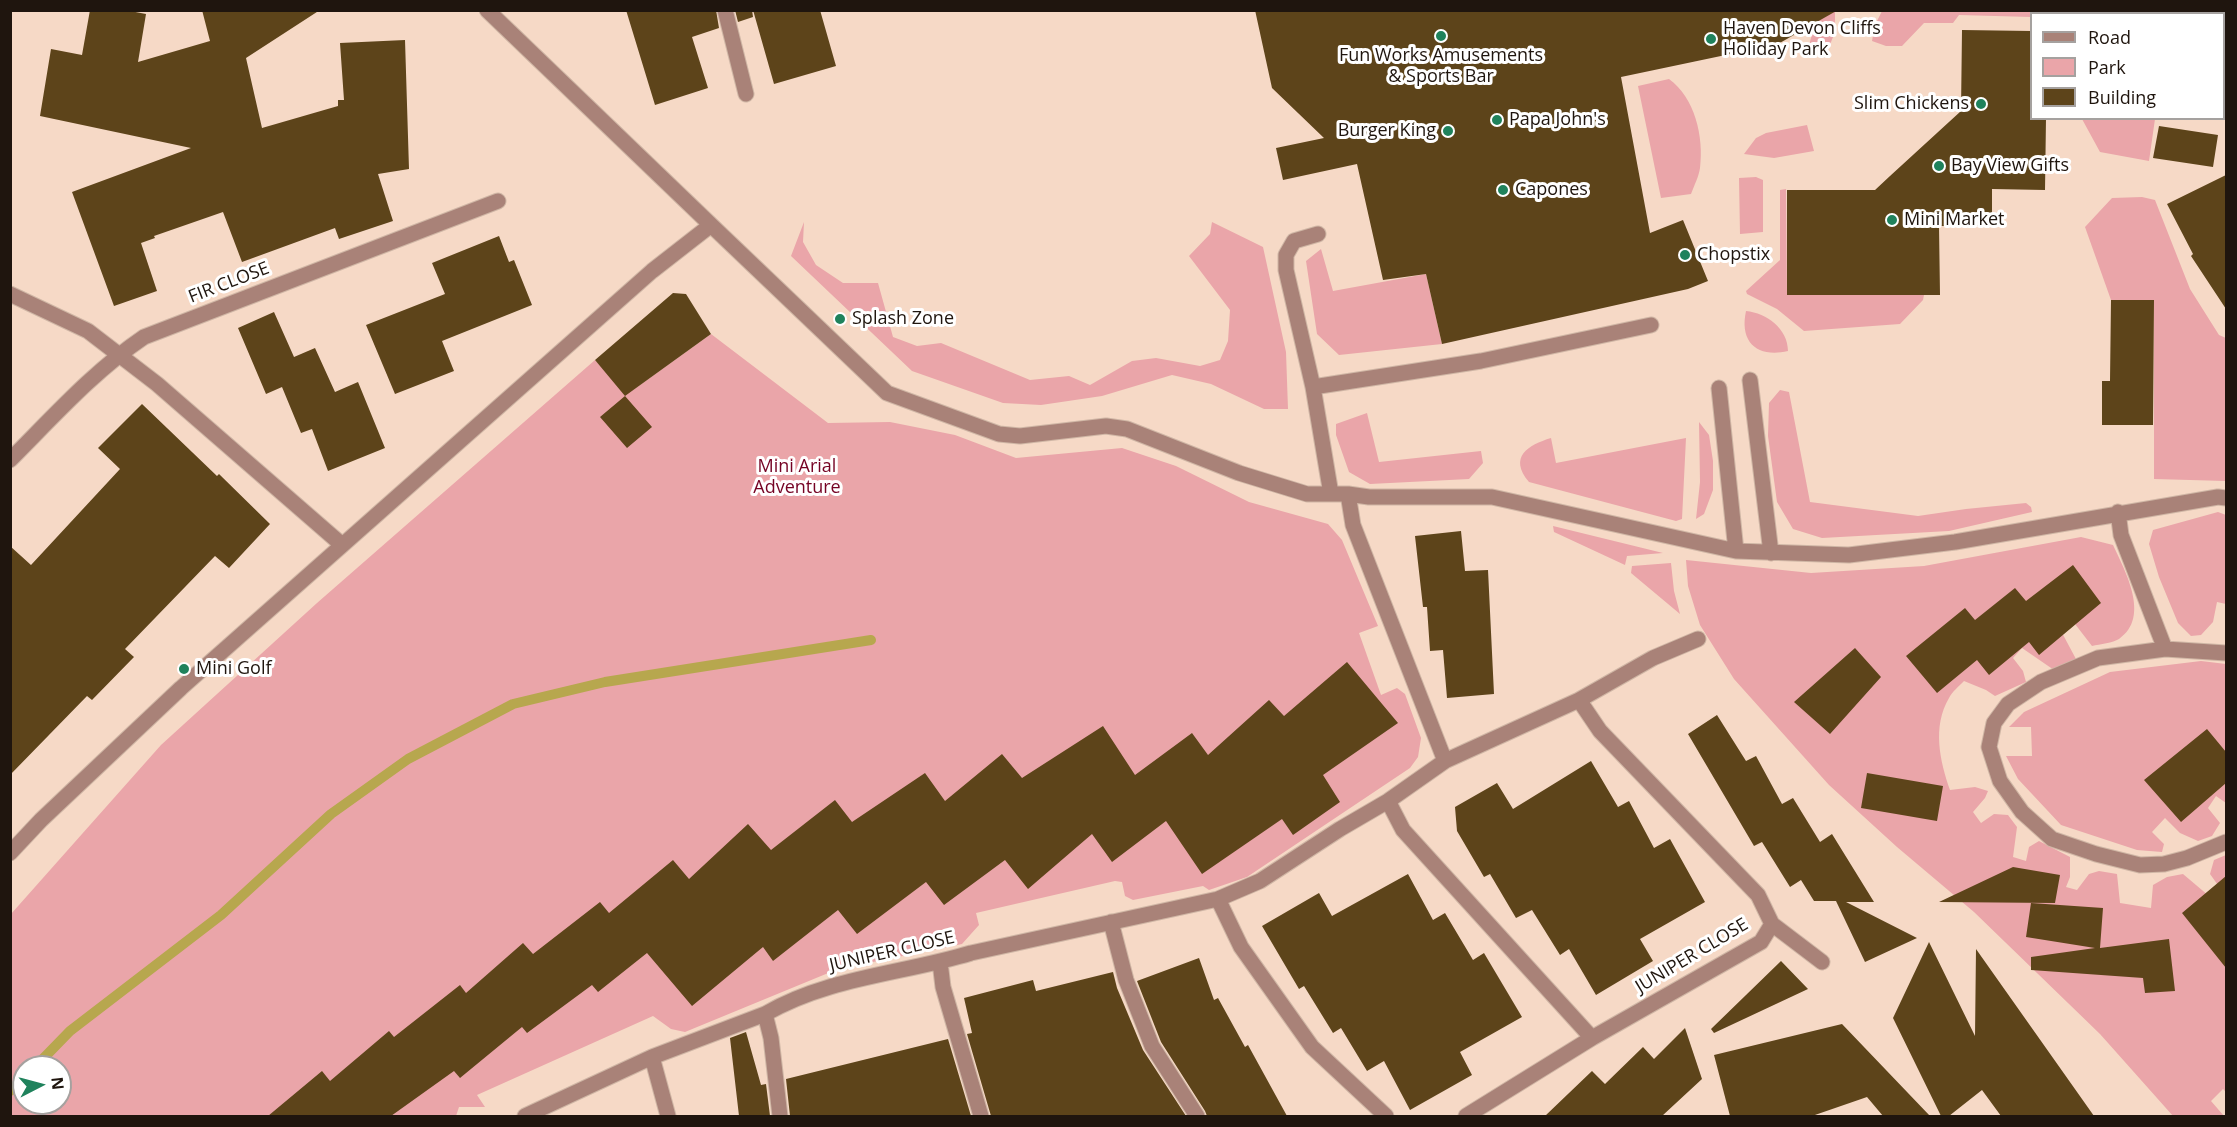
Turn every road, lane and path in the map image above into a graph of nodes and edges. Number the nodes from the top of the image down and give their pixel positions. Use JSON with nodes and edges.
{"nodes":[{"id":1,"x":487,"y":10,"type":"edge"},
{"id":2,"x":725,"y":10,"type":"edge"},
{"id":3,"x":746,"y":94,"type":"dead end"},
{"id":4,"x":498,"y":201,"type":"dead end"},
{"id":5,"x":711,"y":225,"type":"junction"},
{"id":6,"x":1318,"y":234,"type":"dead end"},
{"id":7,"x":10,"y":294,"type":"edge"},
{"id":8,"x":1651,"y":325,"type":"dead end"},
{"id":9,"x":117,"y":355,"type":"junction"},
{"id":10,"x":1750,"y":381,"type":"dead end"},
{"id":11,"x":1312,"y":387,"type":"junction"},
{"id":12,"x":1719,"y":388,"type":"dead end"},
{"id":13,"x":10,"y":460,"type":"edge"},
{"id":14,"x":1331,"y":494,"type":"junction"},
{"id":15,"x":1348,"y":494,"type":"junction"},
{"id":16,"x":2226,"y":498,"type":"edge"},
{"id":17,"x":2118,"y":512,"type":"junction"},
{"id":18,"x":341,"y":544,"type":"junction"},
{"id":19,"x":1736,"y":551,"type":"junction"},
{"id":20,"x":1771,"y":553,"type":"junction"},
{"id":21,"x":1698,"y":639,"type":"dead end"},
{"id":22,"x":2165,"y":648,"type":"junction"},
{"id":23,"x":2226,"y":653,"type":"edge"},
{"id":24,"x":1579,"y":700,"type":"junction"},
{"id":25,"x":1445,"y":761,"type":"junction"},
{"id":26,"x":1388,"y":801,"type":"junction"},
{"id":27,"x":2226,"y":842,"type":"edge"},
{"id":28,"x":10,"y":853,"type":"edge"},
{"id":29,"x":1218,"y":899,"type":"junction"},
{"id":30,"x":1111,"y":922,"type":"junction"},
{"id":31,"x":1772,"y":924,"type":"junction"},
{"id":32,"x":940,"y":962,"type":"junction"},
{"id":33,"x":1822,"y":962,"type":"dead end"},
{"id":34,"x":765,"y":1014,"type":"junction"},
{"id":35,"x":1592,"y":1038,"type":"junction"},
{"id":36,"x":652,"y":1057,"type":"junction"},
{"id":37,"x":525,"y":1116,"type":"edge"},
{"id":38,"x":668,"y":1116,"type":"edge"},
{"id":39,"x":780,"y":1116,"type":"edge"},
{"id":40,"x":981,"y":1116,"type":"edge"},
{"id":41,"x":1197,"y":1116,"type":"edge"},
{"id":42,"x":1386,"y":1116,"type":"edge"},
{"id":43,"x":1466,"y":1116,"type":"edge"}],
"edges":[{"from":1,"to":5,"type":"lane"},
{"from":2,"to":3,"type":"lane"},
{"from":4,"to":9,"type":"lane","name":"FIR CLOSE"},
{"from":5,"to":14,"type":"lane"},
{"from":5,"to":18,"type":"lane"},
{"from":6,"to":11,"type":"lane"},
{"from":7,"to":9,"type":"lane"},
{"from":8,"to":11,"type":"lane"},
{"from":9,"to":13,"type":"lane","name":"FIR CLOSE"},
{"from":9,"to":18,"type":"lane"},
{"from":10,"to":20,"type":"lane"},
{"from":11,"to":14,"type":"lane"},
{"from":12,"to":19,"type":"lane"},
{"from":14,"to":15,"type":"lane"},
{"from":15,"to":19,"type":"lane"},
{"from":15,"to":25,"type":"lane"},
{"from":16,"to":17,"type":"lane"},
{"from":17,"to":20,"type":"lane"},
{"from":17,"to":22,"type":"lane"},
{"from":18,"to":28,"type":"lane"},
{"from":19,"to":20,"type":"lane"},
{"from":21,"to":24,"type":"lane","name":"JUNIPER CLOSE"},
{"from":22,"to":23,"type":"lane"},
{"from":22,"to":27,"type":"lane"},
{"from":24,"to":25,"type":"lane","name":"JUNIPER CLOSE"},
{"from":24,"to":31,"type":"lane","name":"JUNIPER CLOSE"},
{"from":25,"to":26,"type":"lane","name":"JUNIPER CLOSE"},
{"from":26,"to":29,"type":"lane","name":"JUNIPER CLOSE"},
{"from":26,"to":35,"type":"lane"},
{"from":29,"to":30,"type":"lane","name":"JUNIPER CLOSE"},
{"from":29,"to":42,"type":"lane"},
{"from":30,"to":32,"type":"lane","name":"JUNIPER CLOSE"},
{"from":30,"to":41,"type":"lane"},
{"from":31,"to":33,"type":"lane"},
{"from":31,"to":35,"type":"lane","name":"JUNIPER CLOSE"},
{"from":32,"to":34,"type":"lane","name":"JUNIPER CLOSE"},
{"from":32,"to":40,"type":"lane"},
{"from":34,"to":36,"type":"lane","name":"JUNIPER CLOSE"},
{"from":34,"to":39,"type":"lane"},
{"from":35,"to":43,"type":"lane","name":"JUNIPER CLOSE"},
{"from":36,"to":37,"type":"lane","name":"JUNIPER CLOSE"},
{"from":36,"to":38,"type":"lane"}]}
